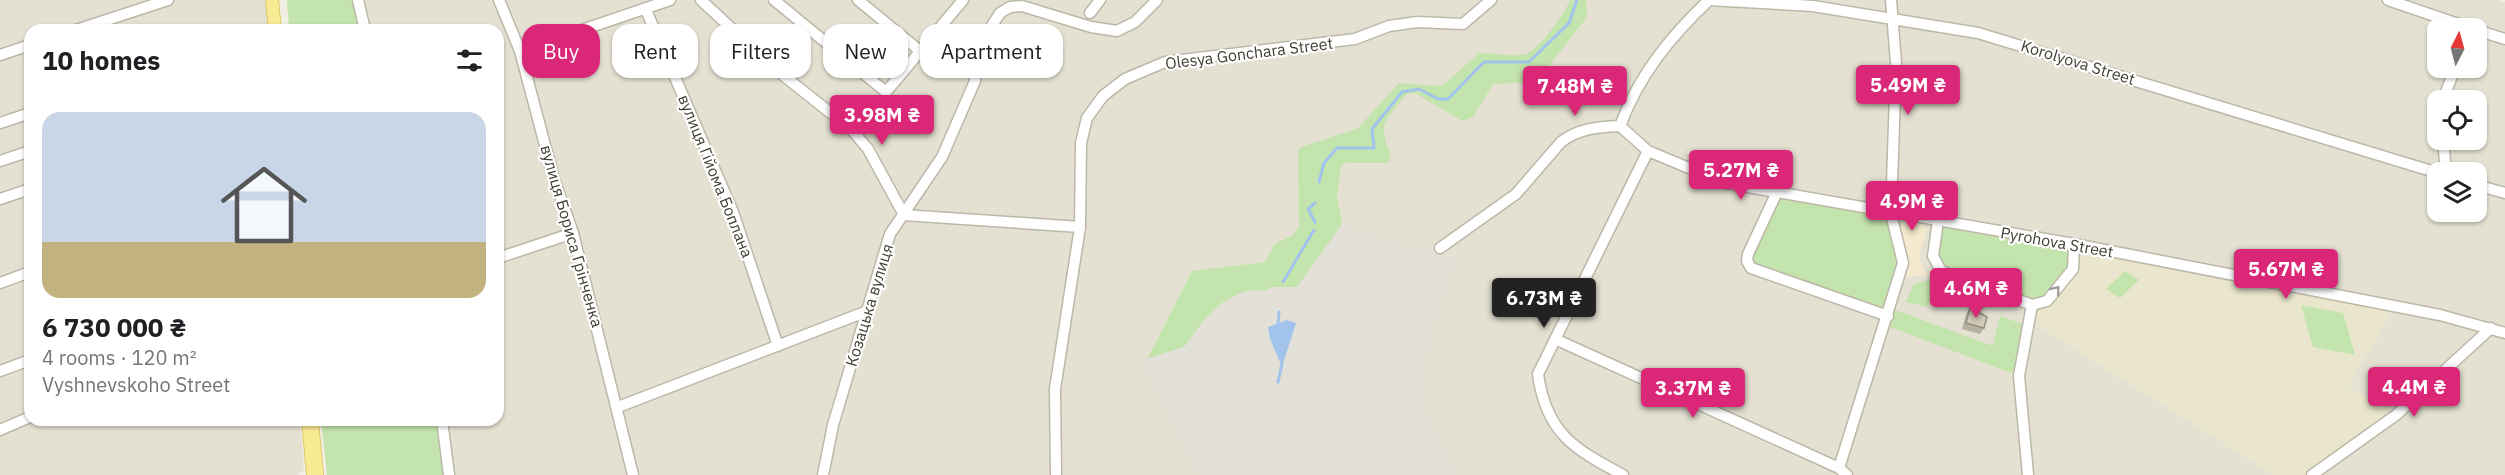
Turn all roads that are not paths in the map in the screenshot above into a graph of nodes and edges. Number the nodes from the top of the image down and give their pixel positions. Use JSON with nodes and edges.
{"nodes":[{"id":1,"x":168,"y":0,"type":"edge"},
{"id":2,"x":272,"y":0,"type":"edge"},
{"id":3,"x":358,"y":0,"type":"edge"},
{"id":4,"x":499,"y":0,"type":"edge"},
{"id":5,"x":670,"y":0,"type":"edge"},
{"id":6,"x":701,"y":0,"type":"edge"},
{"id":7,"x":774,"y":0,"type":"edge"},
{"id":8,"x":858,"y":0,"type":"edge"},
{"id":9,"x":962,"y":0,"type":"edge"},
{"id":10,"x":1100,"y":0,"type":"edge"},
{"id":11,"x":1157,"y":0,"type":"edge"},
{"id":12,"x":1491,"y":0,"type":"edge"},
{"id":13,"x":1708,"y":0,"type":"edge"},
{"id":14,"x":1892,"y":0,"type":"edge"},
{"id":15,"x":2388,"y":0,"type":"edge"},
{"id":16,"x":646,"y":10,"type":"junction"},
{"id":17,"x":1090,"y":13,"type":"dead end"},
{"id":18,"x":1893,"y":18,"type":"junction"},
{"id":19,"x":2441,"y":18,"type":"edge"},
{"id":20,"x":94,"y":24,"type":"edge"},
{"id":21,"x":274,"y":24,"type":"edge"},
{"id":22,"x":364,"y":24,"type":"edge"},
{"id":23,"x":942,"y":24,"type":"edge"},
{"id":24,"x":2487,"y":33,"type":"edge"},
{"id":25,"x":2505,"y":39,"type":"edge"},
{"id":26,"x":24,"y":47,"type":"edge"},
{"id":27,"x":520,"y":51,"type":"junction"},
{"id":28,"x":920,"y":51,"type":"joint"},
{"id":29,"x":0,"y":55,"type":"edge"},
{"id":30,"x":24,"y":115,"type":"edge"},
{"id":31,"x":0,"y":123,"type":"edge"},
{"id":32,"x":1620,"y":126,"type":"junction"},
{"id":33,"x":1648,"y":151,"type":"junction"},
{"id":34,"x":24,"y":153,"type":"edge"},
{"id":35,"x":0,"y":161,"type":"edge"},
{"id":36,"x":2427,"y":170,"type":"edge"},
{"id":37,"x":2487,"y":188,"type":"edge"},
{"id":38,"x":24,"y":191,"type":"edge"},
{"id":39,"x":1776,"y":194,"type":"junction"},
{"id":40,"x":2505,"y":194,"type":"edge"},
{"id":41,"x":0,"y":199,"type":"edge"},
{"id":42,"x":1891,"y":214,"type":"junction"},
{"id":43,"x":904,"y":215,"type":"junction"},
{"id":44,"x":1938,"y":221,"type":"junction"},
{"id":45,"x":1080,"y":227,"type":"junction"},
{"id":46,"x":573,"y":233,"type":"junction"},
{"id":47,"x":2074,"y":244,"type":"junction"},
{"id":48,"x":1440,"y":248,"type":"dead end"},
{"id":49,"x":504,"y":256,"type":"edge"},
{"id":50,"x":24,"y":274,"type":"edge"},
{"id":51,"x":0,"y":283,"type":"edge"},
{"id":52,"x":2032,"y":305,"type":"junction"},
{"id":53,"x":865,"y":312,"type":"junction"},
{"id":54,"x":1888,"y":316,"type":"junction"},
{"id":55,"x":2491,"y":328,"type":"junction"},
{"id":56,"x":2505,"y":333,"type":"edge"},
{"id":57,"x":1555,"y":339,"type":"junction"},
{"id":58,"x":778,"y":346,"type":"junction"},
{"id":59,"x":24,"y":362,"type":"edge"},
{"id":60,"x":0,"y":371,"type":"edge"},
{"id":61,"x":618,"y":407,"type":"junction"},
{"id":62,"x":24,"y":420,"type":"edge"},
{"id":63,"x":311,"y":426,"type":"edge"},
{"id":64,"x":443,"y":426,"type":"edge"},
{"id":65,"x":0,"y":430,"type":"edge"},
{"id":66,"x":1843,"y":471,"type":"edge"},
{"id":67,"x":315,"y":475,"type":"edge"},
{"id":68,"x":449,"y":475,"type":"edge"},
{"id":69,"x":633,"y":475,"type":"edge"},
{"id":70,"x":824,"y":475,"type":"edge"},
{"id":71,"x":1056,"y":475,"type":"edge"},
{"id":72,"x":1623,"y":475,"type":"edge"},
{"id":73,"x":2028,"y":475,"type":"edge"},
{"id":74,"x":2312,"y":475,"type":"edge"}],
"edges":[{"from":1,"to":20,"type":"street"},
{"from":2,"to":21,"type":"main road"},
{"from":3,"to":22,"type":"street"},
{"from":4,"to":27,"type":"street","name":"вулиця Бориса Грінченка"},
{"from":5,"to":16,"type":"street"},
{"from":6,"to":43,"type":"street"},
{"from":7,"to":28,"type":"street"},
{"from":8,"to":28,"type":"street"},
{"from":9,"to":23,"type":"street"},
{"from":10,"to":17,"type":"street"},
{"from":11,"to":43,"type":"street","name":"Козацька вулиця"},
{"from":12,"to":45,"type":"street","name":"Olesya Gonchara Street"},
{"from":13,"to":18,"type":"street","name":"Korolyova Street"},
{"from":13,"to":32,"type":"street"},
{"from":14,"to":18,"type":"street"},
{"from":15,"to":19,"type":"street"},
{"from":16,"to":27,"type":"street"},
{"from":16,"to":58,"type":"street","name":"вулиця Гійома Боплана"},
{"from":18,"to":36,"type":"street","name":"Korolyova Street"},
{"from":18,"to":42,"type":"street"},
{"from":24,"to":25,"type":"street"},
{"from":26,"to":29,"type":"street"},
{"from":27,"to":46,"type":"street","name":"вулиця Бориса Грінченка"},
{"from":30,"to":31,"type":"street"},
{"from":32,"to":33,"type":"street","name":"Pyrohova Street"},
{"from":32,"to":48,"type":"street"},
{"from":33,"to":39,"type":"street","name":"Pyrohova Street"},
{"from":33,"to":57,"type":"street"},
{"from":34,"to":35,"type":"street"},
{"from":37,"to":40,"type":"street"},
{"from":38,"to":41,"type":"street"},
{"from":39,"to":42,"type":"street","name":"Pyrohova Street"},
{"from":39,"to":54,"type":"street"},
{"from":42,"to":44,"type":"street","name":"Pyrohova Street"},
{"from":42,"to":54,"type":"street"},
{"from":43,"to":45,"type":"street"},
{"from":43,"to":53,"type":"street","name":"Козацька вулиця"},
{"from":44,"to":47,"type":"street","name":"Pyrohova Street"},
{"from":44,"to":52,"type":"street"},
{"from":45,"to":71,"type":"street","name":"Olesya Gonchara Street"},
{"from":46,"to":49,"type":"street"},
{"from":46,"to":61,"type":"street","name":"вулиця Бориса Грінченка"},
{"from":52,"to":47,"type":"street","one_way":true},
{"from":47,"to":55,"type":"street","name":"Pyrohova Street"},
{"from":50,"to":51,"type":"street"},
{"from":52,"to":73,"type":"street"},
{"from":53,"to":58,"type":"street"},
{"from":53,"to":70,"type":"street","name":"Козацька вулиця"},
{"from":54,"to":66,"type":"street"},
{"from":55,"to":56,"type":"street","name":"Pyrohova Street"},
{"from":55,"to":74,"type":"street"},
{"from":57,"to":66,"type":"street"},
{"from":57,"to":72,"type":"street"},
{"from":58,"to":61,"type":"street"},
{"from":59,"to":60,"type":"street"},
{"from":61,"to":69,"type":"street","name":"вулиця Бориса Грінченка"},
{"from":62,"to":65,"type":"street"},
{"from":63,"to":67,"type":"main road"},
{"from":64,"to":68,"type":"street"}]}
